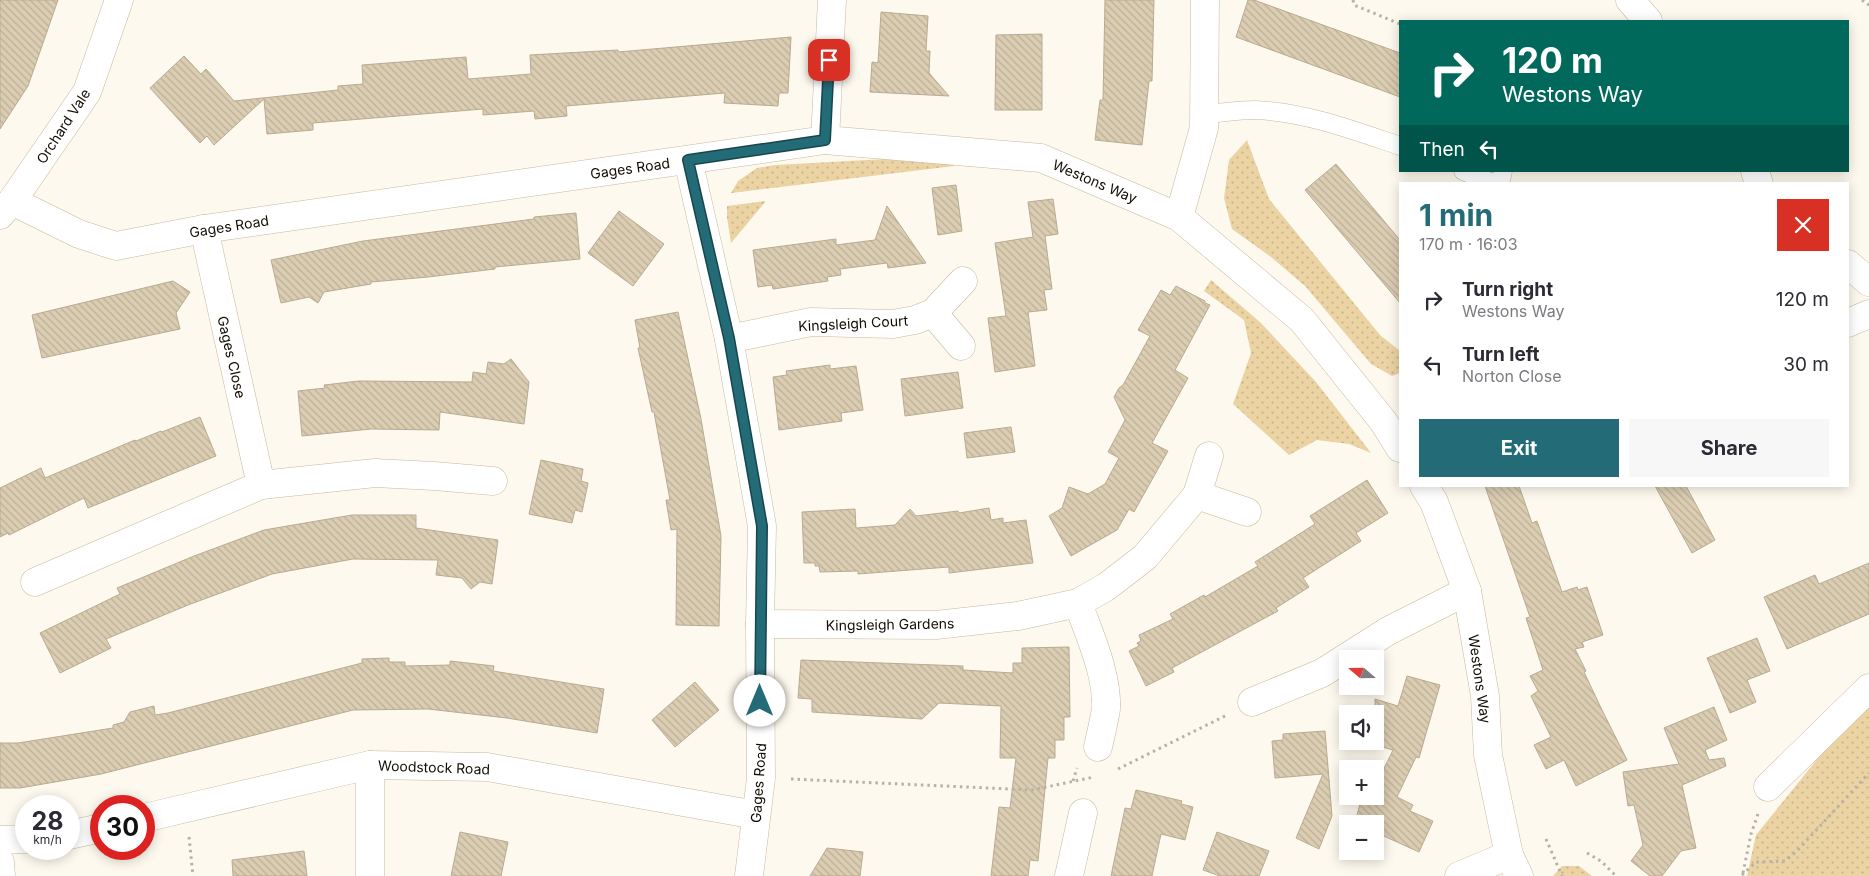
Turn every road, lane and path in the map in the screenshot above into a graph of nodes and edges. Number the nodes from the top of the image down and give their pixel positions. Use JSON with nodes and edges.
{"nodes":[{"id":1,"x":119,"y":0,"type":"edge"},
{"id":2,"x":832,"y":0,"type":"edge"},
{"id":3,"x":1206,"y":0,"type":"edge"},
{"id":4,"x":1353,"y":0,"type":"edge"},
{"id":5,"x":1630,"y":0,"type":"edge"},
{"id":6,"x":1862,"y":0,"type":"edge"},
{"id":7,"x":1869,"y":5,"type":"edge"},
{"id":8,"x":1647,"y":20,"type":"edge"},
{"id":9,"x":1399,"y":24,"type":"edge"},
{"id":10,"x":1204,"y":114,"type":"junction"},
{"id":11,"x":825,"y":140,"type":"junction"},
{"id":12,"x":1399,"y":146,"type":"edge"},
{"id":13,"x":688,"y":160,"type":"junction"},
{"id":14,"x":1465,"y":172,"type":"edge"},
{"id":15,"x":1490,"y":182,"type":"edge"},
{"id":16,"x":6,"y":208,"type":"edge"},
{"id":17,"x":1179,"y":217,"type":"junction"},
{"id":18,"x":204,"y":229,"type":"junction"},
{"id":19,"x":1849,"y":265,"type":"edge"},
{"id":20,"x":963,"y":281,"type":"dead end"},
{"id":21,"x":1869,"y":282,"type":"edge"},
{"id":22,"x":933,"y":313,"type":"junction"},
{"id":23,"x":1869,"y":314,"type":"edge"},
{"id":24,"x":1849,"y":323,"type":"edge"},
{"id":25,"x":729,"y":338,"type":"junction"},
{"id":26,"x":961,"y":346,"type":"dead end"},
{"id":27,"x":1391,"y":416,"type":"edge"},
{"id":28,"x":1399,"y":444,"type":"edge"},
{"id":29,"x":1209,"y":456,"type":"dead end"},
{"id":30,"x":493,"y":482,"type":"dead end"},
{"id":31,"x":261,"y":486,"type":"junction"},
{"id":32,"x":1425,"y":487,"type":"edge"},
{"id":33,"x":1197,"y":495,"type":"junction"},
{"id":34,"x":1247,"y":512,"type":"dead end"},
{"id":35,"x":34,"y":582,"type":"dead end"},
{"id":36,"x":1467,"y":591,"type":"junction"},
{"id":37,"x":1078,"y":603,"type":"junction"},
{"id":38,"x":760,"y":624,"type":"junction"},
{"id":39,"x":1869,"y":688,"type":"edge"},
{"id":40,"x":1252,"y":702,"type":"joint"},
{"id":41,"x":1098,"y":747,"type":"dead end"},
{"id":42,"x":370,"y":765,"type":"junction"},
{"id":43,"x":1114,"y":770,"type":"dead end"},
{"id":44,"x":1869,"y":772,"type":"edge"},
{"id":45,"x":1098,"y":776,"type":"dead end"},
{"id":46,"x":761,"y":778,"type":"junction"},
{"id":47,"x":1768,"y":787,"type":"joint"},
{"id":48,"x":186,"y":808,"type":"junction"},
{"id":49,"x":1082,"y":813,"type":"dead end"},
{"id":50,"x":155,"y":815,"type":"edge"},
{"id":51,"x":756,"y":815,"type":"junction"},
{"id":52,"x":15,"y":839,"type":"edge"},
{"id":53,"x":1546,"y":839,"type":"dead end"},
{"id":54,"x":0,"y":840,"type":"edge"},
{"id":55,"x":1587,"y":853,"type":"dead end"},
{"id":56,"x":0,"y":862,"type":"edge"},
{"id":57,"x":1514,"y":866,"type":"edge"},
{"id":58,"x":1742,"y":875,"type":"edge"},
{"id":59,"x":1,"y":876,"type":"edge"},
{"id":60,"x":193,"y":876,"type":"edge"},
{"id":61,"x":370,"y":876,"type":"edge"},
{"id":62,"x":748,"y":876,"type":"edge"},
{"id":63,"x":1069,"y":876,"type":"edge"},
{"id":64,"x":1459,"y":876,"type":"edge"},
{"id":65,"x":1562,"y":876,"type":"edge"},
{"id":66,"x":1616,"y":876,"type":"edge"}],
"edges":[{"from":1,"to":16,"type":"street","name":"Orchard Vale"},
{"from":2,"to":11,"type":"street"},
{"from":3,"to":10,"type":"street"},
{"from":4,"to":9,"type":"path"},
{"from":5,"to":8,"type":"street"},
{"from":6,"to":7,"type":"path"},
{"from":10,"to":12,"type":"lane"},
{"from":10,"to":17,"type":"street"},
{"from":11,"to":13,"type":"street","name":"Westons Way"},
{"from":11,"to":17,"type":"street","name":"Westons Way"},
{"from":13,"to":18,"type":"street","name":"Gages Road"},
{"from":13,"to":25,"type":"street","name":"Gages Road"},
{"from":14,"to":15,"type":"lane"},
{"from":16,"to":18,"type":"street","name":"Gages Road"},
{"from":17,"to":27,"type":"street","name":"Westons Way"},
{"from":18,"to":31,"type":"street","name":"Gages Close"},
{"from":19,"to":21,"type":"street"},
{"from":20,"to":22,"type":"street","name":"Kingsleigh Court"},
{"from":22,"to":25,"type":"street","name":"Kingsleigh Court"},
{"from":22,"to":26,"type":"street"},
{"from":23,"to":24,"type":"street"},
{"from":25,"to":38,"type":"street","name":"Gages Road"},
{"from":27,"to":28,"type":"street","name":"Westons Way"},
{"from":29,"to":33,"type":"street"},
{"from":30,"to":31,"type":"street"},
{"from":31,"to":35,"type":"street"},
{"from":32,"to":36,"type":"street","name":"Westons Way"},
{"from":33,"to":34,"type":"street"},
{"from":33,"to":37,"type":"street","name":"Kingsleigh Gardens"},
{"from":36,"to":40,"type":"street"},
{"from":36,"to":57,"type":"street","name":"Westons Way"},
{"from":37,"to":38,"type":"street","name":"Kingsleigh Gardens"},
{"from":37,"to":41,"type":"street"},
{"from":38,"to":46,"type":"street","name":"Gages Road"},
{"from":39,"to":47,"type":"street"},
{"from":40,"to":43,"type":"path"},
{"from":42,"to":48,"type":"street","name":"Woodstock Road"},
{"from":42,"to":51,"type":"street","name":"Woodstock Road"},
{"from":42,"to":61,"type":"street"},
{"from":44,"to":58,"type":"path"},
{"from":45,"to":46,"type":"path"},
{"from":46,"to":51,"type":"street","name":"Gages Road"},
{"from":47,"to":58,"type":"path"},
{"from":48,"to":50,"type":"street","name":"Woodstock Road"},
{"from":48,"to":60,"type":"path"},
{"from":49,"to":63,"type":"street"},
{"from":51,"to":62,"type":"street","name":"Gages Road"},
{"from":52,"to":54,"type":"street"},
{"from":53,"to":65,"type":"path"},
{"from":55,"to":66,"type":"path"},
{"from":56,"to":59,"type":"street"},
{"from":57,"to":64,"type":"street"}]}
